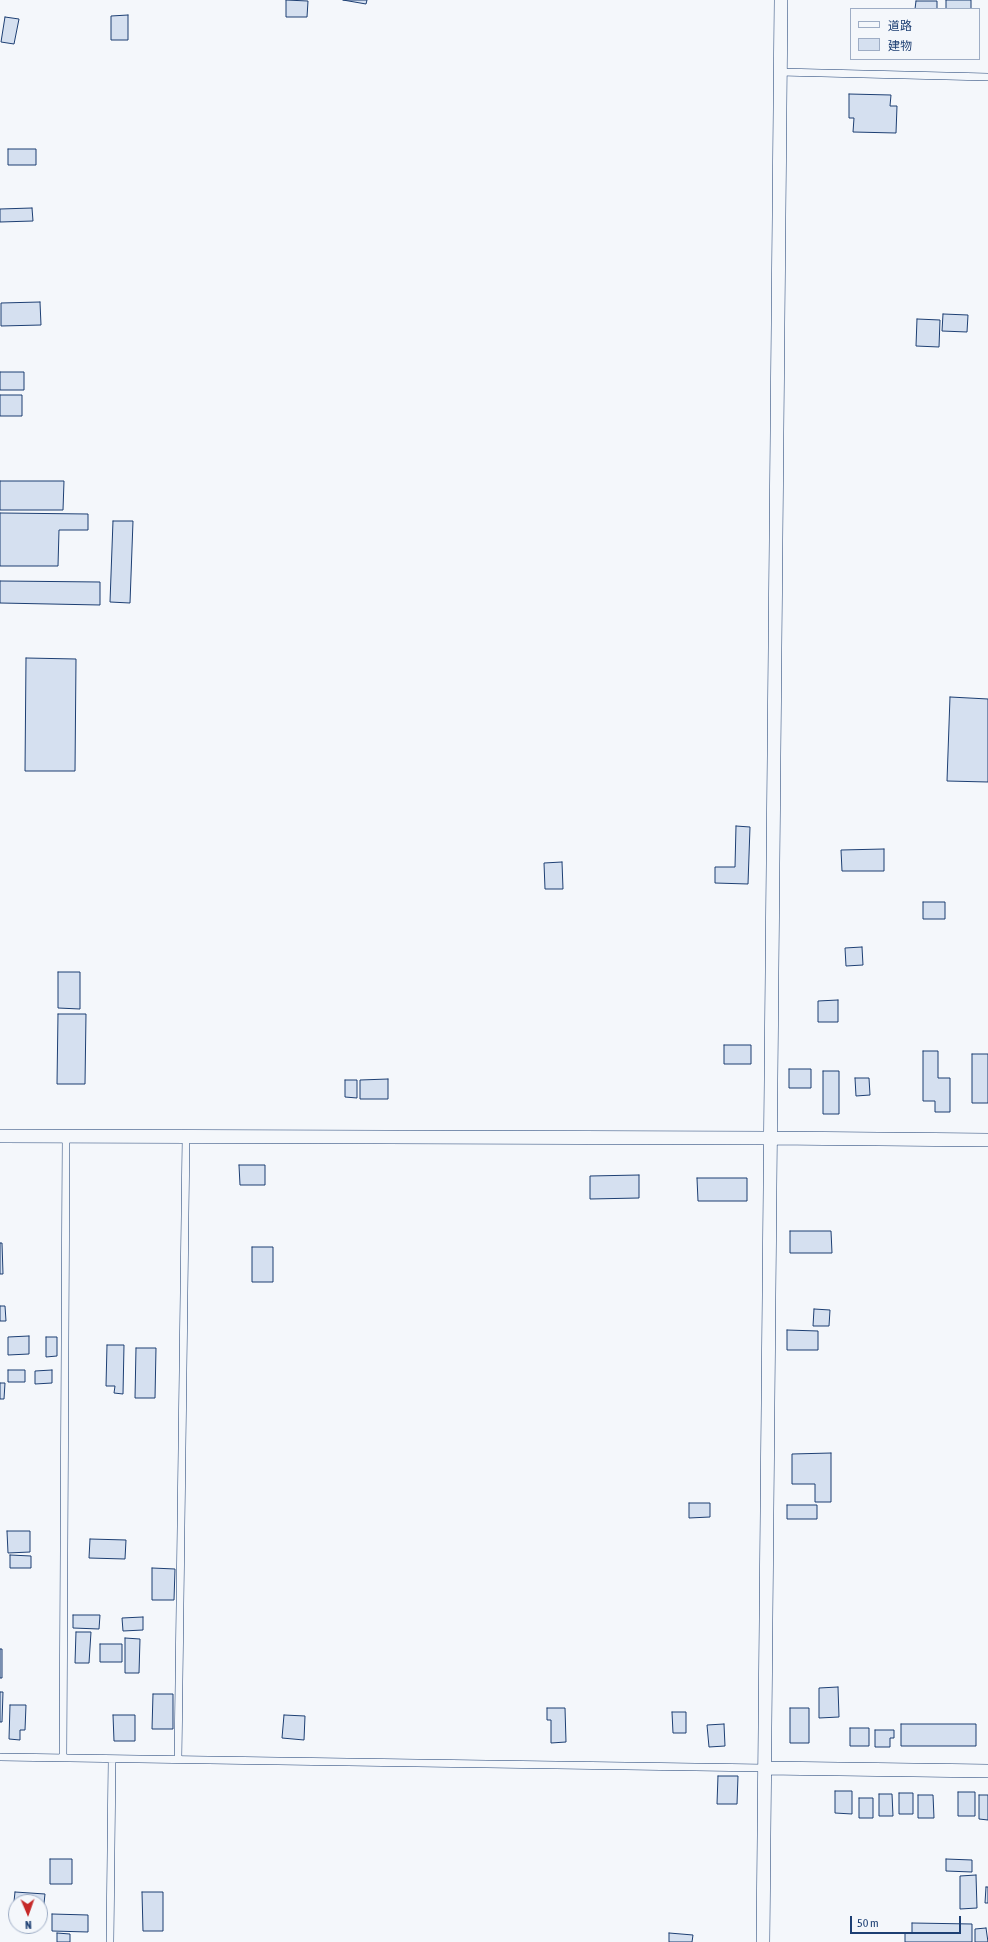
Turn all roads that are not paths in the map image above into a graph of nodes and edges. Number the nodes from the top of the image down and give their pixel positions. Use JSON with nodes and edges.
{"nodes":[{"id":1,"x":781,"y":0,"type":"edge"},
{"id":2,"x":780,"y":72,"type":"junction"},
{"id":3,"x":988,"y":77,"type":"edge"},
{"id":4,"x":0,"y":1136,"type":"edge"},
{"id":5,"x":66,"y":1136,"type":"junction"},
{"id":6,"x":186,"y":1137,"type":"junction"},
{"id":7,"x":770,"y":1138,"type":"junction"},
{"id":8,"x":988,"y":1140,"type":"edge"},
{"id":9,"x":0,"y":1757,"type":"edge"},
{"id":10,"x":63,"y":1758,"type":"junction"},
{"id":11,"x":112,"y":1759,"type":"junction"},
{"id":12,"x":178,"y":1760,"type":"junction"},
{"id":13,"x":765,"y":1768,"type":"junction"},
{"id":14,"x":988,"y":1771,"type":"edge"},
{"id":15,"x":110,"y":1942,"type":"edge"},
{"id":16,"x":763,"y":1942,"type":"edge"}],
"edges":[{"from":1,"to":2,"type":"street"},
{"from":2,"to":3,"type":"lane"},
{"from":2,"to":7,"type":"street"},
{"from":4,"to":5,"type":"street"},
{"from":5,"to":6,"type":"street"},
{"from":5,"to":10,"type":"lane"},
{"from":6,"to":7,"type":"street"},
{"from":6,"to":12,"type":"lane"},
{"from":7,"to":8,"type":"street"},
{"from":7,"to":13,"type":"street"},
{"from":9,"to":10,"type":"lane"},
{"from":10,"to":11,"type":"lane"},
{"from":11,"to":12,"type":"lane"},
{"from":11,"to":15,"type":"lane"},
{"from":12,"to":13,"type":"lane"},
{"from":13,"to":14,"type":"street"},
{"from":13,"to":16,"type":"street"}]}
